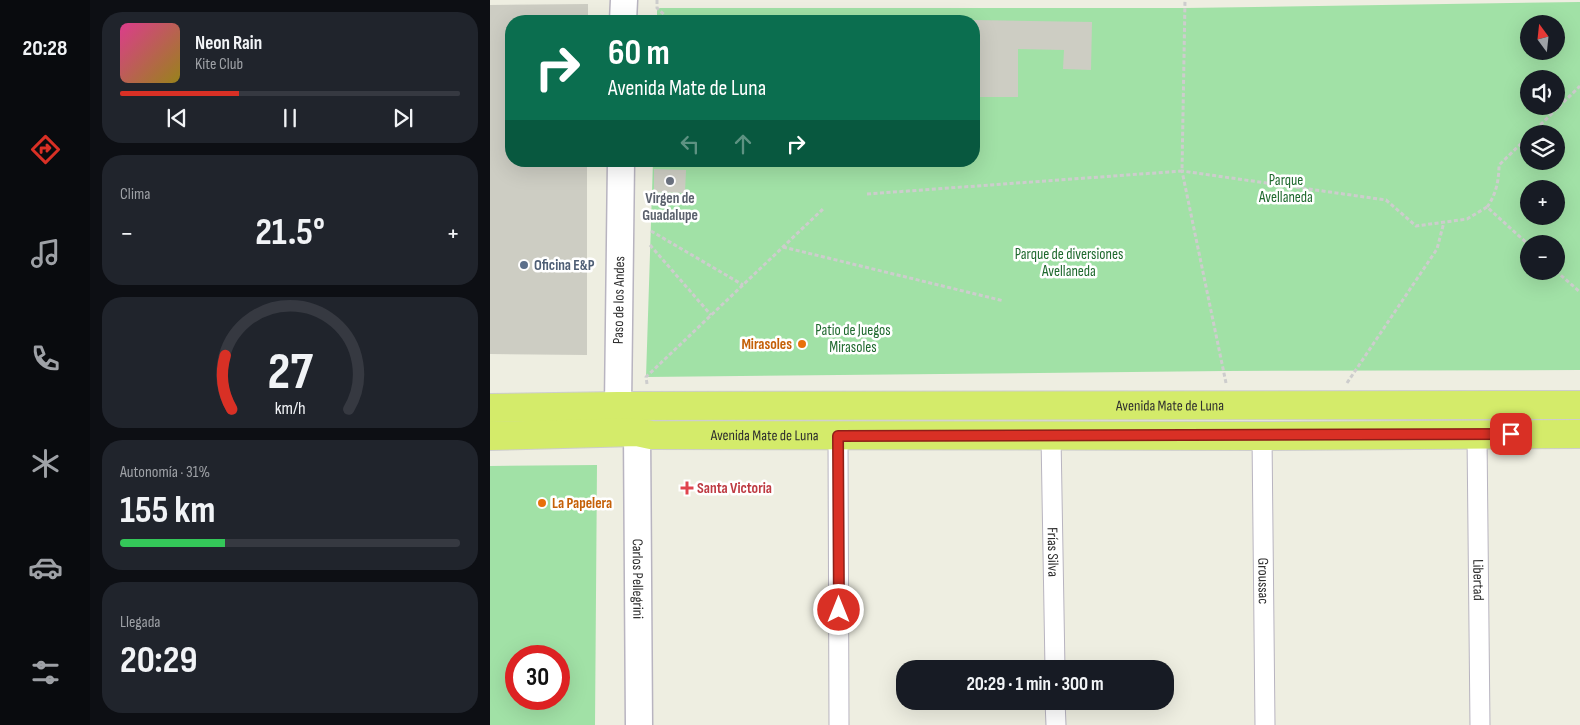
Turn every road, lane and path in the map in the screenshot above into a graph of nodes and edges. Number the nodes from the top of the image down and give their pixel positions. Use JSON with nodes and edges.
{"nodes":[{"id":1,"x":624,"y":0,"type":"edge"},
{"id":2,"x":657,"y":0,"type":"edge"},
{"id":3,"x":1185,"y":0,"type":"edge"},
{"id":4,"x":623,"y":15,"type":"edge"},
{"id":5,"x":665,"y":15,"type":"edge"},
{"id":6,"x":1580,"y":86,"type":"edge"},
{"id":7,"x":1540,"y":125,"type":"edge"},
{"id":8,"x":1520,"y":145,"type":"edge"},
{"id":9,"x":621,"y":167,"type":"edge"},
{"id":10,"x":1182,"y":171,"type":"junction"},
{"id":11,"x":867,"y":194,"type":"dead end"},
{"id":12,"x":1487,"y":207,"type":"junction"},
{"id":13,"x":824,"y":208,"type":"dead end"},
{"id":14,"x":1444,"y":222,"type":"junction"},
{"id":15,"x":651,"y":231,"type":"dead end"},
{"id":16,"x":1520,"y":237,"type":"edge"},
{"id":17,"x":650,"y":245,"type":"dead end"},
{"id":18,"x":783,"y":247,"type":"junction"},
{"id":19,"x":1565,"y":279,"type":"edge"},
{"id":20,"x":743,"y":285,"type":"junction"},
{"id":21,"x":1580,"y":292,"type":"edge"},
{"id":22,"x":1004,"y":301,"type":"dead end"},
{"id":23,"x":711,"y":315,"type":"junction"},
{"id":24,"x":646,"y":377,"type":"dead end"},
{"id":25,"x":1580,"y":405,"type":"edge"},
{"id":26,"x":618,"y":406,"type":"junction"},
{"id":27,"x":1230,"y":406,"type":"junction"},
{"id":28,"x":1332,"y":406,"type":"junction"},
{"id":29,"x":490,"y":408,"type":"edge"},
{"id":30,"x":637,"y":432,"type":"junction"},
{"id":31,"x":1477,"y":434,"type":"junction"},
{"id":32,"x":1580,"y":434,"type":"edge"},
{"id":33,"x":490,"y":436,"type":"edge"},
{"id":34,"x":838,"y":436,"type":"junction"},
{"id":35,"x":1051,"y":436,"type":"junction"},
{"id":36,"x":1262,"y":436,"type":"junction"},
{"id":37,"x":1055,"y":660,"type":"edge"},
{"id":38,"x":1055,"y":710,"type":"edge"},
{"id":39,"x":639,"y":725,"type":"edge"},
{"id":40,"x":839,"y":725,"type":"edge"},
{"id":41,"x":1056,"y":725,"type":"edge"},
{"id":42,"x":1265,"y":725,"type":"edge"},
{"id":43,"x":1480,"y":725,"type":"edge"}],
"edges":[{"from":1,"to":4,"type":"street"},
{"from":2,"to":5,"type":"path"},
{"from":3,"to":10,"type":"path"},
{"from":6,"to":7,"type":"path"},
{"from":8,"to":12,"type":"path"},
{"from":9,"to":26,"type":"street","name":"Paso de los Andes"},
{"from":10,"to":11,"type":"path"},
{"from":10,"to":14,"type":"path"},
{"from":10,"to":27,"type":"path"},
{"from":12,"to":14,"type":"path"},
{"from":12,"to":16,"type":"path"},
{"from":13,"to":18,"type":"path"},
{"from":14,"to":28,"type":"path"},
{"from":15,"to":20,"type":"path"},
{"from":17,"to":23,"type":"path"},
{"from":18,"to":20,"type":"path"},
{"from":18,"to":22,"type":"path"},
{"from":19,"to":21,"type":"path"},
{"from":20,"to":23,"type":"path"},
{"from":23,"to":24,"type":"path"},
{"from":25,"to":28,"type":"main road","name":"Avenida Mate de Luna"},
{"from":26,"to":27,"type":"main road","name":"Avenida Mate de Luna"},
{"from":26,"to":29,"type":"main road","name":"Avenida Mate de Luna"},
{"from":26,"to":30,"type":"street"},
{"from":27,"to":28,"type":"main road","name":"Avenida Mate de Luna"},
{"from":30,"to":33,"type":"main road","name":"Avenida Mate de Luna"},
{"from":30,"to":34,"type":"main road","name":"Avenida Mate de Luna"},
{"from":30,"to":39,"type":"street","name":"Carlos Pellegrini"},
{"from":31,"to":32,"type":"main road","name":"Avenida Mate de Luna"},
{"from":31,"to":36,"type":"main road","name":"Avenida Mate de Luna"},
{"from":31,"to":43,"type":"street","name":"Libertad"},
{"from":34,"to":35,"type":"main road","name":"Avenida Mate de Luna"},
{"from":34,"to":40,"type":"street"},
{"from":35,"to":36,"type":"main road","name":"Avenida Mate de Luna"},
{"from":35,"to":37,"type":"street","name":"Frías Silva"},
{"from":36,"to":42,"type":"street","name":"Groussac"},
{"from":38,"to":41,"type":"street"}]}
